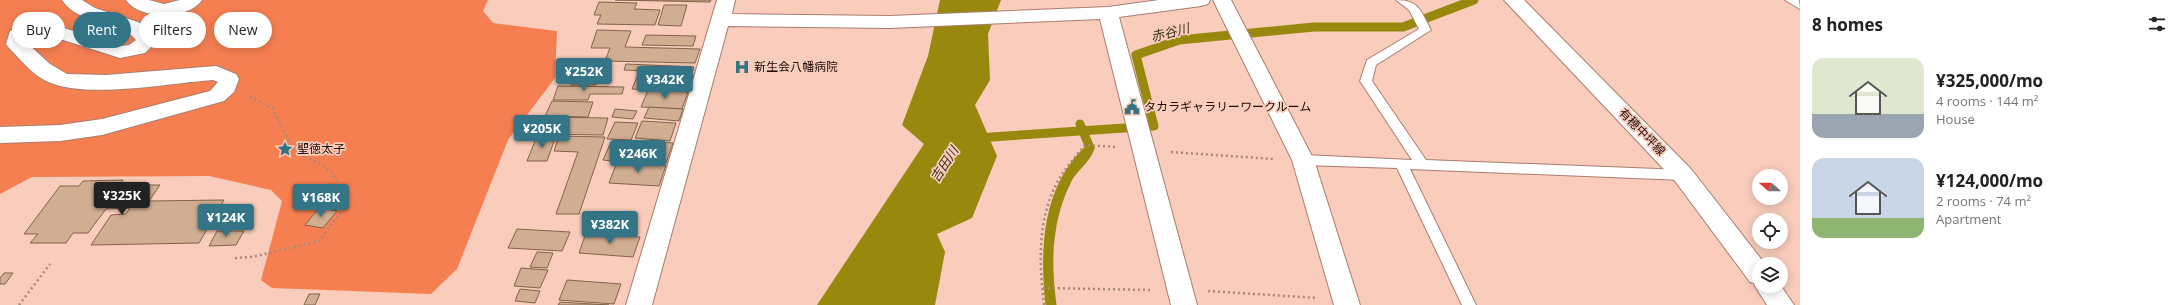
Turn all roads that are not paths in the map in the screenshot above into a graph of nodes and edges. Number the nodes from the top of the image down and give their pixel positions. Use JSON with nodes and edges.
{"nodes":[{"id":1,"x":70,"y":0,"type":"edge"},
{"id":2,"x":135,"y":0,"type":"edge"},
{"id":3,"x":193,"y":0,"type":"edge"},
{"id":4,"x":1201,"y":0,"type":"edge"},
{"id":5,"x":1222,"y":0,"type":"edge"},
{"id":6,"x":1402,"y":0,"type":"edge"},
{"id":7,"x":1791,"y":0,"type":"edge"},
{"id":8,"x":1517,"y":1,"type":"edge"},
{"id":9,"x":1800,"y":6,"type":"edge"},
{"id":10,"x":1042,"y":8,"type":"edge"},
{"id":11,"x":723,"y":10,"type":"edge"},
{"id":12,"x":1108,"y":13,"type":"junction"},
{"id":13,"x":0,"y":135,"type":"edge"},
{"id":14,"x":1303,"y":160,"type":"junction"},
{"id":15,"x":1401,"y":163,"type":"junction"},
{"id":16,"x":1422,"y":164,"type":"junction"},
{"id":17,"x":1683,"y":175,"type":"junction"},
{"id":18,"x":1752,"y":266,"type":"edge"},
{"id":19,"x":1773,"y":293,"type":"edge"},
{"id":20,"x":639,"y":305,"type":"edge"},
{"id":21,"x":1184,"y":305,"type":"edge"},
{"id":22,"x":1347,"y":305,"type":"edge"},
{"id":23,"x":1469,"y":305,"type":"edge"},
{"id":24,"x":1782,"y":305,"type":"edge"}],
"edges":[{"from":1,"to":13,"type":"street"},
{"from":2,"to":3,"type":"street"},
{"from":4,"to":12,"type":"street"},
{"from":5,"to":14,"type":"street"},
{"from":6,"to":16,"type":"lane"},
{"from":7,"to":9,"type":"lane"},
{"from":8,"to":17,"type":"street","name":"有穂中坪線"},
{"from":10,"to":11,"type":"street"},
{"from":10,"to":12,"type":"street"},
{"from":11,"to":20,"type":"street"},
{"from":12,"to":21,"type":"street"},
{"from":14,"to":15,"type":"lane"},
{"from":14,"to":22,"type":"street"},
{"from":15,"to":16,"type":"lane"},
{"from":15,"to":23,"type":"lane"},
{"from":16,"to":17,"type":"lane"},
{"from":17,"to":18,"type":"street","name":"有穂中坪線"},
{"from":19,"to":24,"type":"street"}]}
